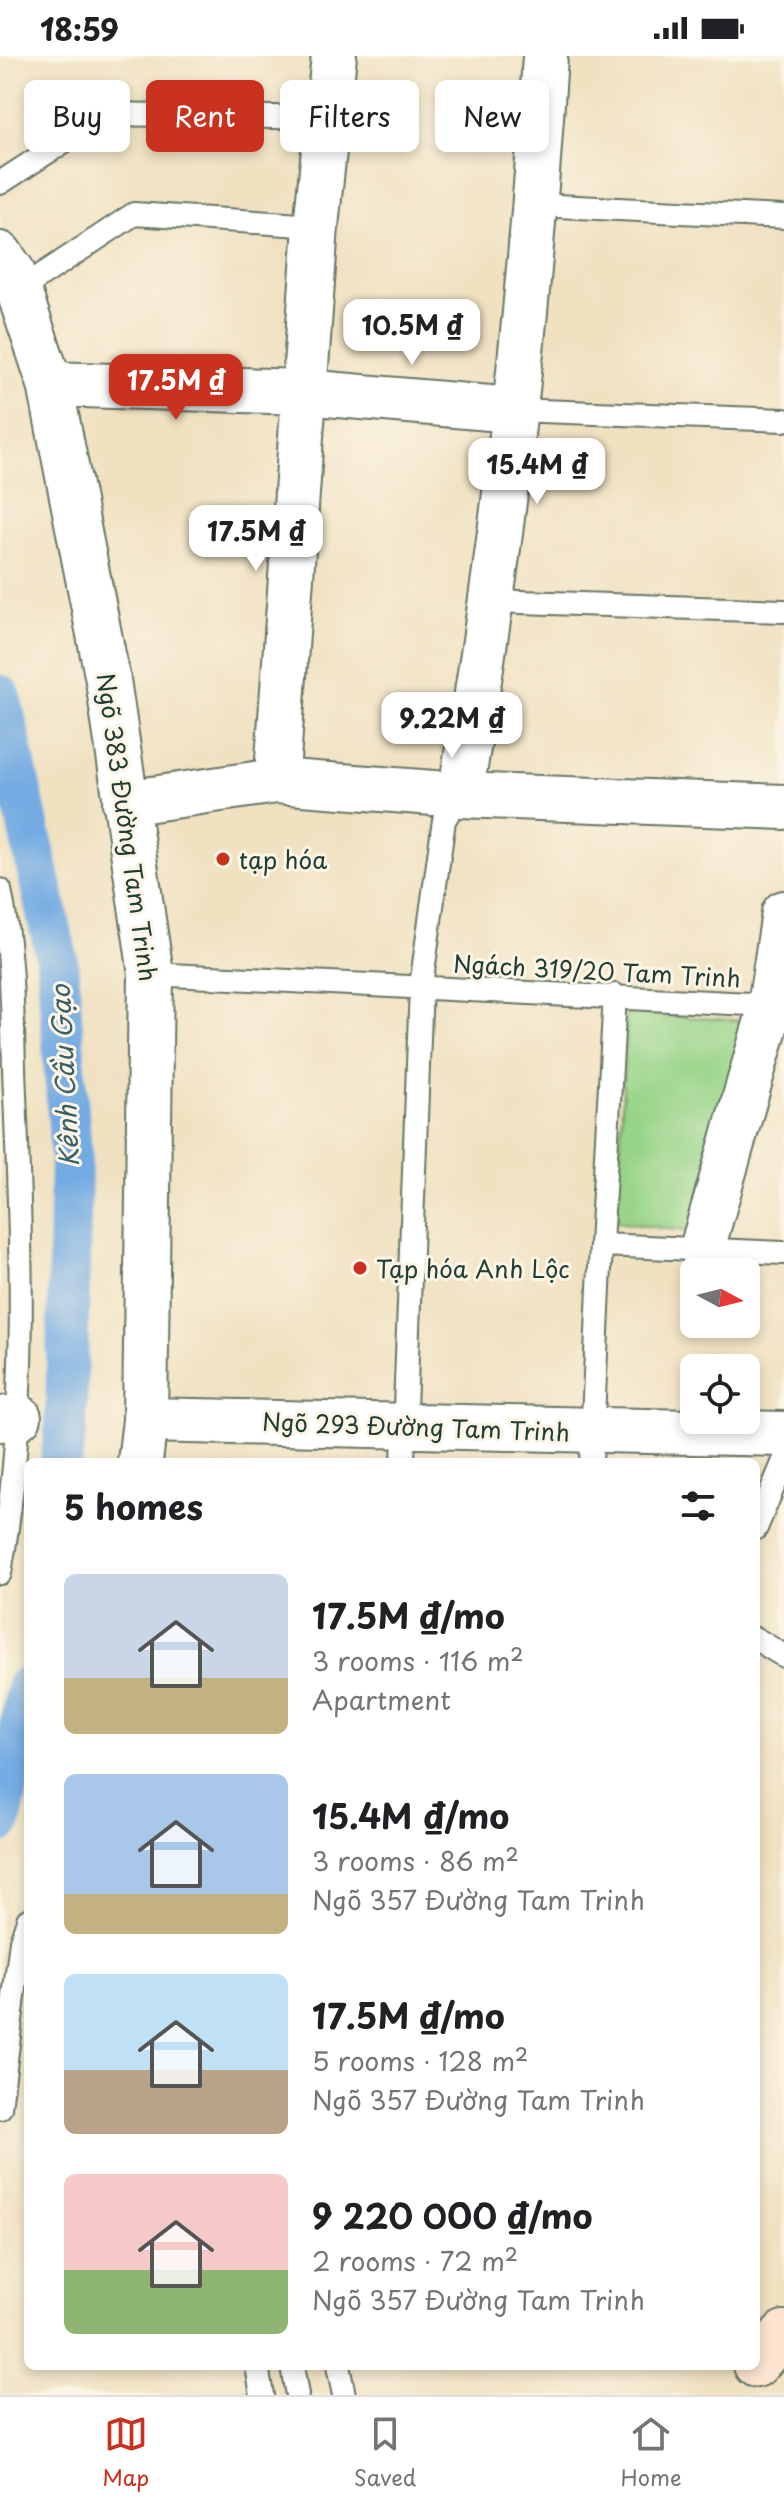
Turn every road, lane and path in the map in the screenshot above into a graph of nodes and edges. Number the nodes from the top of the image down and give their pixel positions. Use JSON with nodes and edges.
{"nodes":[{"id":1,"x":334,"y":56,"type":"edge"},
{"id":2,"x":545,"y":56,"type":"edge"},
{"id":3,"x":332,"y":80,"type":"edge"},
{"id":4,"x":280,"y":117,"type":"edge"},
{"id":5,"x":324,"y":152,"type":"edge"},
{"id":6,"x":0,"y":183,"type":"edge"},
{"id":7,"x":536,"y":205,"type":"junction"},
{"id":8,"x":784,"y":217,"type":"edge"},
{"id":9,"x":316,"y":226,"type":"junction"},
{"id":10,"x":9,"y":272,"type":"edge"},
{"id":11,"x":50,"y":384,"type":"junction"},
{"id":12,"x":304,"y":392,"type":"junction"},
{"id":13,"x":513,"y":410,"type":"junction"},
{"id":14,"x":784,"y":420,"type":"edge"},
{"id":15,"x":492,"y":601,"type":"junction"},
{"id":16,"x":784,"y":611,"type":"edge"},
{"id":17,"x":278,"y":760,"type":"dead end"},
{"id":18,"x":460,"y":795,"type":"junction"},
{"id":19,"x":125,"y":803,"type":"junction"},
{"id":20,"x":784,"y":807,"type":"edge"},
{"id":21,"x":0,"y":890,"type":"edge"},
{"id":22,"x":784,"y":913,"type":"edge"},
{"id":23,"x":151,"y":974,"type":"junction"},
{"id":24,"x":421,"y":986,"type":"junction"},
{"id":25,"x":615,"y":995,"type":"junction"},
{"id":26,"x":770,"y":1005,"type":"junction"},
{"id":27,"x":601,"y":1245,"type":"junction"},
{"id":28,"x":702,"y":1249,"type":"junction"},
{"id":29,"x":784,"y":1253,"type":"edge"},
{"id":30,"x":10,"y":1418,"type":"edge"},
{"id":31,"x":784,"y":1434,"type":"edge"},
{"id":32,"x":142,"y":1441,"type":"edge"},
{"id":33,"x":403,"y":1442,"type":"edge"},
{"id":34,"x":592,"y":1447,"type":"edge"},
{"id":35,"x":784,"y":1461,"type":"edge"},
{"id":36,"x":760,"y":1518,"type":"edge"},
{"id":37,"x":0,"y":1573,"type":"edge"},
{"id":38,"x":760,"y":1641,"type":"edge"},
{"id":39,"x":784,"y":1656,"type":"edge"},
{"id":40,"x":24,"y":1932,"type":"edge"},
{"id":41,"x":0,"y":2108,"type":"edge"},
{"id":42,"x":784,"y":2333,"type":"edge"},
{"id":43,"x":760,"y":2360,"type":"edge"},
{"id":44,"x":258,"y":2370,"type":"edge"},
{"id":45,"x":293,"y":2370,"type":"edge"},
{"id":46,"x":339,"y":2370,"type":"edge"},
{"id":47,"x":752,"y":2370,"type":"edge"},
{"id":48,"x":262,"y":2395,"type":"edge"},
{"id":49,"x":297,"y":2395,"type":"edge"},
{"id":50,"x":344,"y":2395,"type":"edge"},
{"id":51,"x":731,"y":2395,"type":"edge"}],
"edges":[{"from":1,"to":3,"type":"street"},
{"from":2,"to":7,"type":"street"},
{"from":4,"to":6,"type":"lane"},
{"from":5,"to":9,"type":"street"},
{"from":7,"to":8,"type":"lane"},
{"from":7,"to":13,"type":"street"},
{"from":9,"to":10,"type":"lane"},
{"from":9,"to":12,"type":"street"},
{"from":10,"to":11,"type":"street","name":"Ngõ 383 Đường Tam Trinh"},
{"from":11,"to":12,"type":"street"},
{"from":11,"to":19,"type":"street","name":"Ngõ 383 Đường Tam Trinh"},
{"from":12,"to":13,"type":"street"},
{"from":12,"to":17,"type":"street"},
{"from":13,"to":14,"type":"lane"},
{"from":13,"to":15,"type":"street"},
{"from":15,"to":16,"type":"lane"},
{"from":15,"to":18,"type":"street"},
{"from":18,"to":19,"type":"street"},
{"from":18,"to":20,"type":"street"},
{"from":18,"to":24,"type":"lane"},
{"from":19,"to":23,"type":"street","name":"Ngõ 383 Đường Tam Trinh"},
{"from":21,"to":30,"type":"lane"},
{"from":22,"to":26,"type":"street"},
{"from":23,"to":24,"type":"lane","name":"Ngách 319/20 Tam Trinh"},
{"from":23,"to":32,"type":"street","name":"Ngõ 383 Đường Tam Trinh"},
{"from":24,"to":25,"type":"lane","name":"Ngách 319/20 Tam Trinh"},
{"from":24,"to":33,"type":"lane"},
{"from":25,"to":26,"type":"lane","name":"Ngách 319/20 Tam Trinh"},
{"from":25,"to":27,"type":"lane"},
{"from":26,"to":28,"type":"street"},
{"from":27,"to":28,"type":"lane"},
{"from":27,"to":34,"type":"lane"},
{"from":28,"to":29,"type":"lane"},
{"from":30,"to":37,"type":"lane"},
{"from":31,"to":34,"type":"street","name":"Ngõ 293 Đường Tam Trinh"},
{"from":32,"to":33,"type":"street","name":"Ngõ 293 Đường Tam Trinh"},
{"from":33,"to":34,"type":"street","name":"Ngõ 293 Đường Tam Trinh"},
{"from":35,"to":36,"type":"lane"},
{"from":38,"to":39,"type":"lane"},
{"from":40,"to":41,"type":"lane"},
{"from":42,"to":43,"type":"main road"},
{"from":44,"to":48,"type":"lane"},
{"from":45,"to":49,"type":"lane"},
{"from":46,"to":50,"type":"lane"},
{"from":47,"to":51,"type":"main road"}]}
